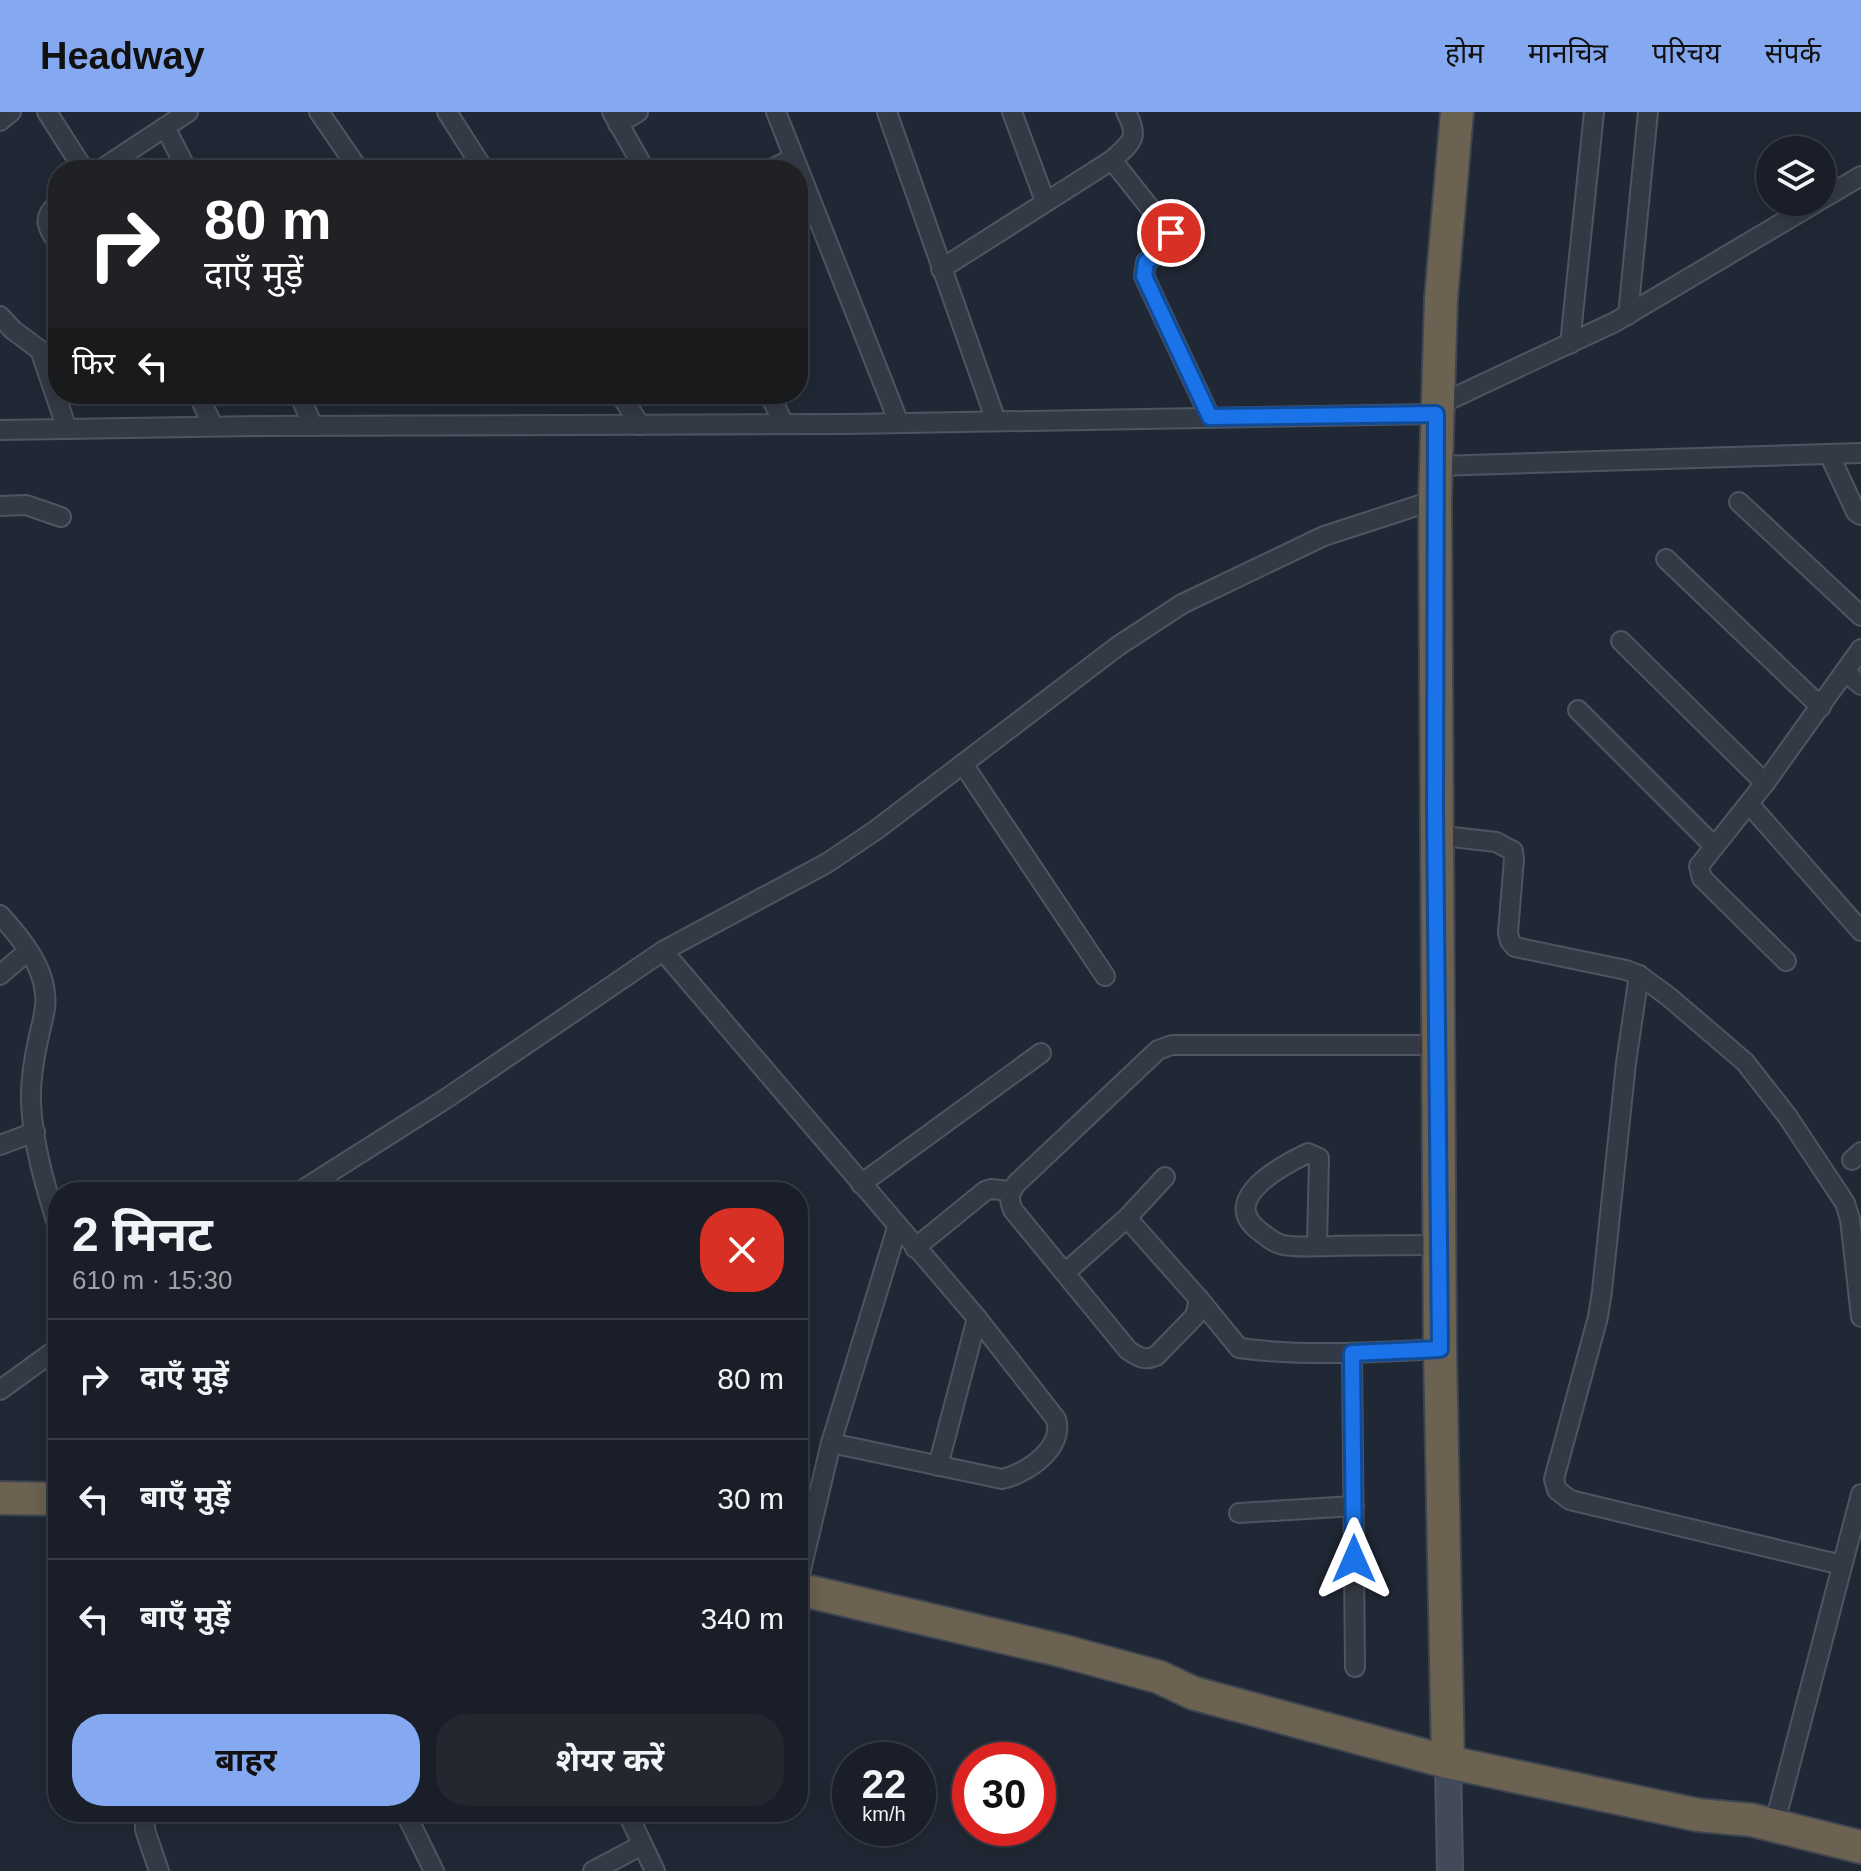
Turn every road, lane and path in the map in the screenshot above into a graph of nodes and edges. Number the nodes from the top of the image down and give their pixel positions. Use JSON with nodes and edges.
{"nodes":[{"id":1,"x":11,"y":112,"type":"edge"},
{"id":2,"x":47,"y":112,"type":"edge"},
{"id":3,"x":188,"y":112,"type":"edge"},
{"id":4,"x":319,"y":112,"type":"edge"},
{"id":5,"x":447,"y":112,"type":"edge"},
{"id":6,"x":638,"y":112,"type":"edge"},
{"id":7,"x":776,"y":112,"type":"edge"},
{"id":8,"x":887,"y":112,"type":"edge"},
{"id":9,"x":1012,"y":112,"type":"edge"},
{"id":10,"x":1126,"y":112,"type":"edge"},
{"id":11,"x":1457,"y":112,"type":"edge"},
{"id":12,"x":1594,"y":112,"type":"edge"},
{"id":13,"x":1650,"y":114,"type":"edge"},
{"id":14,"x":615,"y":118,"type":"edge"},
{"id":15,"x":0,"y":121,"type":"edge"},
{"id":16,"x":165,"y":127,"type":"junction"},
{"id":17,"x":794,"y":158,"type":"joint"},
{"id":18,"x":78,"y":160,"type":"edge"},
{"id":19,"x":115,"y":160,"type":"edge"},
{"id":20,"x":182,"y":160,"type":"edge"},
{"id":21,"x":352,"y":160,"type":"edge"},
{"id":22,"x":478,"y":160,"type":"edge"},
{"id":23,"x":639,"y":160,"type":"edge"},
{"id":24,"x":790,"y":160,"type":"edge"},
{"id":25,"x":1112,"y":160,"type":"junction"},
{"id":26,"x":1859,"y":179,"type":"edge"},
{"id":27,"x":1836,"y":192,"type":"edge"},
{"id":28,"x":808,"y":193,"type":"edge"},
{"id":29,"x":1045,"y":201,"type":"junction"},
{"id":30,"x":1795,"y":216,"type":"edge"},
{"id":31,"x":941,"y":269,"type":"junction"},
{"id":32,"x":1628,"y":315,"type":"junction"},
{"id":33,"x":0,"y":316,"type":"edge"},
{"id":34,"x":1570,"y":344,"type":"junction"},
{"id":35,"x":48,"y":373,"type":"edge"},
{"id":36,"x":58,"y":404,"type":"edge"},
{"id":37,"x":203,"y":404,"type":"edge"},
{"id":38,"x":303,"y":404,"type":"edge"},
{"id":39,"x":626,"y":404,"type":"edge"},
{"id":40,"x":774,"y":404,"type":"edge"},
{"id":41,"x":1436,"y":410,"type":"junction"},
{"id":42,"x":1210,"y":417,"type":"junction"},
{"id":43,"x":996,"y":421,"type":"junction"},
{"id":44,"x":899,"y":423,"type":"junction"},
{"id":45,"x":784,"y":424,"type":"junction"},
{"id":46,"x":640,"y":425,"type":"junction"},
{"id":47,"x":213,"y":426,"type":"junction"},
{"id":48,"x":313,"y":426,"type":"junction"},
{"id":49,"x":67,"y":429,"type":"junction"},
{"id":50,"x":0,"y":430,"type":"edge"},
{"id":51,"x":1861,"y":453,"type":"edge"},
{"id":52,"x":1829,"y":454,"type":"junction"},
{"id":53,"x":1436,"y":466,"type":"junction"},
{"id":54,"x":1435,"y":500,"type":"junction"},
{"id":55,"x":1739,"y":502,"type":"dead end"},
{"id":56,"x":0,"y":506,"type":"edge"},
{"id":57,"x":1861,"y":515,"type":"edge"},
{"id":58,"x":61,"y":517,"type":"dead end"},
{"id":59,"x":1666,"y":559,"type":"dead end"},
{"id":60,"x":1861,"y":616,"type":"edge"},
{"id":61,"x":1621,"y":641,"type":"dead end"},
{"id":62,"x":1861,"y":649,"type":"edge"},
{"id":63,"x":1845,"y":672,"type":"junction"},
{"id":64,"x":1861,"y":685,"type":"edge"},
{"id":65,"x":1821,"y":707,"type":"junction"},
{"id":66,"x":1578,"y":710,"type":"dead end"},
{"id":67,"x":963,"y":764,"type":"junction"},
{"id":68,"x":1765,"y":783,"type":"junction"},
{"id":69,"x":1749,"y":804,"type":"junction"},
{"id":70,"x":1435,"y":835,"type":"junction"},
{"id":71,"x":1714,"y":846,"type":"junction"},
{"id":72,"x":0,"y":915,"type":"edge"},
{"id":73,"x":1861,"y":931,"type":"edge"},
{"id":74,"x":28,"y":951,"type":"junction"},
{"id":75,"x":663,"y":951,"type":"junction"},
{"id":76,"x":1786,"y":961,"type":"dead end"},
{"id":77,"x":0,"y":975,"type":"edge"},
{"id":78,"x":1639,"y":975,"type":"junction"},
{"id":79,"x":1105,"y":976,"type":"dead end"},
{"id":80,"x":1438,"y":1045,"type":"junction"},
{"id":81,"x":1041,"y":1053,"type":"dead end"},
{"id":82,"x":35,"y":1132,"type":"junction"},
{"id":83,"x":0,"y":1145,"type":"edge"},
{"id":84,"x":1165,"y":1177,"type":"dead end"},
{"id":85,"x":315,"y":1182,"type":"edge"},
{"id":86,"x":861,"y":1184,"type":"junction"},
{"id":87,"x":1010,"y":1191,"type":"junction"},
{"id":88,"x":48,"y":1193,"type":"edge"},
{"id":89,"x":1127,"y":1218,"type":"junction"},
{"id":90,"x":897,"y":1228,"type":"junction"},
{"id":91,"x":1439,"y":1245,"type":"junction"},
{"id":92,"x":1317,"y":1246,"type":"junction"},
{"id":93,"x":915,"y":1248,"type":"junction"},
{"id":94,"x":1065,"y":1273,"type":"junction"},
{"id":95,"x":1199,"y":1299,"type":"junction"},
{"id":96,"x":1861,"y":1317,"type":"edge"},
{"id":97,"x":977,"y":1318,"type":"junction"},
{"id":98,"x":1440,"y":1349,"type":"junction"},
{"id":99,"x":1352,"y":1353,"type":"junction"},
{"id":100,"x":48,"y":1355,"type":"edge"},
{"id":101,"x":0,"y":1390,"type":"edge"},
{"id":102,"x":831,"y":1443,"type":"junction"},
{"id":103,"x":938,"y":1466,"type":"junction"},
{"id":104,"x":1861,"y":1494,"type":"edge"},
{"id":105,"x":0,"y":1498,"type":"edge"},
{"id":106,"x":48,"y":1499,"type":"edge"},
{"id":107,"x":1354,"y":1506,"type":"junction"},
{"id":108,"x":1239,"y":1513,"type":"dead end"},
{"id":109,"x":808,"y":1543,"type":"edge"},
{"id":110,"x":1842,"y":1565,"type":"junction"},
{"id":111,"x":808,"y":1588,"type":"edge"},
{"id":112,"x":1355,"y":1667,"type":"dead end"},
{"id":113,"x":1448,"y":1752,"type":"junction"},
{"id":114,"x":145,"y":1822,"type":"edge"},
{"id":115,"x":410,"y":1822,"type":"edge"},
{"id":116,"x":632,"y":1822,"type":"edge"},
{"id":117,"x":1763,"y":1823,"type":"junction"},
{"id":118,"x":642,"y":1845,"type":"junction"},
{"id":119,"x":1861,"y":1847,"type":"edge"},
{"id":120,"x":159,"y":1871,"type":"edge"},
{"id":121,"x":434,"y":1871,"type":"edge"},
{"id":122,"x":593,"y":1871,"type":"edge"},
{"id":123,"x":655,"y":1871,"type":"edge"},
{"id":124,"x":1450,"y":1871,"type":"edge"}],
"edges":[{"from":1,"to":15,"type":"street"},
{"from":2,"to":18,"type":"street"},
{"from":3,"to":16,"type":"street"},
{"from":4,"to":21,"type":"street"},
{"from":5,"to":22,"type":"street"},
{"from":6,"to":14,"type":"street"},
{"from":7,"to":17,"type":"street"},
{"from":8,"to":31,"type":"street"},
{"from":9,"to":29,"type":"street"},
{"from":10,"to":25,"type":"street"},
{"from":11,"to":41,"type":"highway"},
{"from":12,"to":34,"type":"street"},
{"from":13,"to":32,"type":"street"},
{"from":14,"to":23,"type":"street"},
{"from":16,"to":19,"type":"street"},
{"from":16,"to":20,"type":"street"},
{"from":17,"to":24,"type":"street"},
{"from":25,"to":29,"type":"street"},
{"from":25,"to":42,"type":"street"},
{"from":26,"to":27,"type":"street"},
{"from":28,"to":44,"type":"street"},
{"from":29,"to":31,"type":"street"},
{"from":30,"to":32,"type":"street"},
{"from":31,"to":43,"type":"street"},
{"from":32,"to":34,"type":"street"},
{"from":33,"to":35,"type":"street"},
{"from":34,"to":41,"type":"street"},
{"from":36,"to":49,"type":"street"},
{"from":37,"to":47,"type":"street"},
{"from":38,"to":48,"type":"street"},
{"from":39,"to":46,"type":"street"},
{"from":40,"to":45,"type":"street"},
{"from":41,"to":42,"type":"street"},
{"from":41,"to":53,"type":"highway"},
{"from":42,"to":43,"type":"street"},
{"from":43,"to":44,"type":"street"},
{"from":44,"to":45,"type":"street"},
{"from":45,"to":46,"type":"street"},
{"from":46,"to":48,"type":"street"},
{"from":47,"to":48,"type":"street"},
{"from":47,"to":49,"type":"street"},
{"from":49,"to":50,"type":"street"},
{"from":51,"to":52,"type":"street"},
{"from":52,"to":53,"type":"street"},
{"from":52,"to":57,"type":"street"},
{"from":53,"to":54,"type":"highway"},
{"from":54,"to":67,"type":"street"},
{"from":54,"to":70,"type":"highway"},
{"from":55,"to":60,"type":"street"},
{"from":56,"to":58,"type":"street"},
{"from":59,"to":65,"type":"street"},
{"from":61,"to":68,"type":"street"},
{"from":62,"to":63,"type":"street"},
{"from":63,"to":64,"type":"street"},
{"from":63,"to":65,"type":"street"},
{"from":65,"to":68,"type":"street"},
{"from":66,"to":71,"type":"street"},
{"from":67,"to":75,"type":"street"},
{"from":67,"to":79,"type":"street"},
{"from":68,"to":69,"type":"street"},
{"from":69,"to":71,"type":"street"},
{"from":69,"to":73,"type":"street"},
{"from":70,"to":78,"type":"street"},
{"from":70,"to":80,"type":"highway"},
{"from":71,"to":76,"type":"street"},
{"from":72,"to":74,"type":"street"},
{"from":74,"to":77,"type":"street"},
{"from":74,"to":82,"type":"street"},
{"from":75,"to":85,"type":"street"},
{"from":75,"to":86,"type":"street"},
{"from":78,"to":96,"type":"street"},
{"from":78,"to":110,"type":"street"},
{"from":80,"to":87,"type":"street"},
{"from":80,"to":91,"type":"highway"},
{"from":81,"to":86,"type":"street"},
{"from":82,"to":83,"type":"street"},
{"from":82,"to":88,"type":"street"},
{"from":84,"to":89,"type":"street"},
{"from":86,"to":90,"type":"street"},
{"from":87,"to":93,"type":"street"},
{"from":87,"to":94,"type":"street"},
{"from":89,"to":94,"type":"street"},
{"from":89,"to":95,"type":"street"},
{"from":90,"to":93,"type":"street"},
{"from":90,"to":102,"type":"street"},
{"from":91,"to":92,"type":"street"},
{"from":91,"to":98,"type":"highway"},
{"from":92,"to":92,"type":"street"},
{"from":93,"to":97,"type":"street"},
{"from":94,"to":95,"type":"street"},
{"from":95,"to":99,"type":"street"},
{"from":97,"to":103,"type":"street"},
{"from":97,"to":103,"type":"street"},
{"from":98,"to":99,"type":"street"},
{"from":98,"to":113,"type":"highway"},
{"from":99,"to":107,"type":"street"},
{"from":100,"to":101,"type":"street"},
{"from":102,"to":103,"type":"street"},
{"from":102,"to":109,"type":"street"},
{"from":104,"to":110,"type":"street"},
{"from":105,"to":106,"type":"highway"},
{"from":107,"to":108,"type":"street"},
{"from":107,"to":112,"type":"street"},
{"from":110,"to":117,"type":"street"},
{"from":111,"to":113,"type":"highway"},
{"from":113,"to":117,"type":"highway"},
{"from":113,"to":124,"type":"street"},
{"from":114,"to":120,"type":"street"},
{"from":115,"to":121,"type":"street"},
{"from":116,"to":118,"type":"street"},
{"from":117,"to":119,"type":"highway"},
{"from":118,"to":122,"type":"street"},
{"from":118,"to":123,"type":"street"}]}
